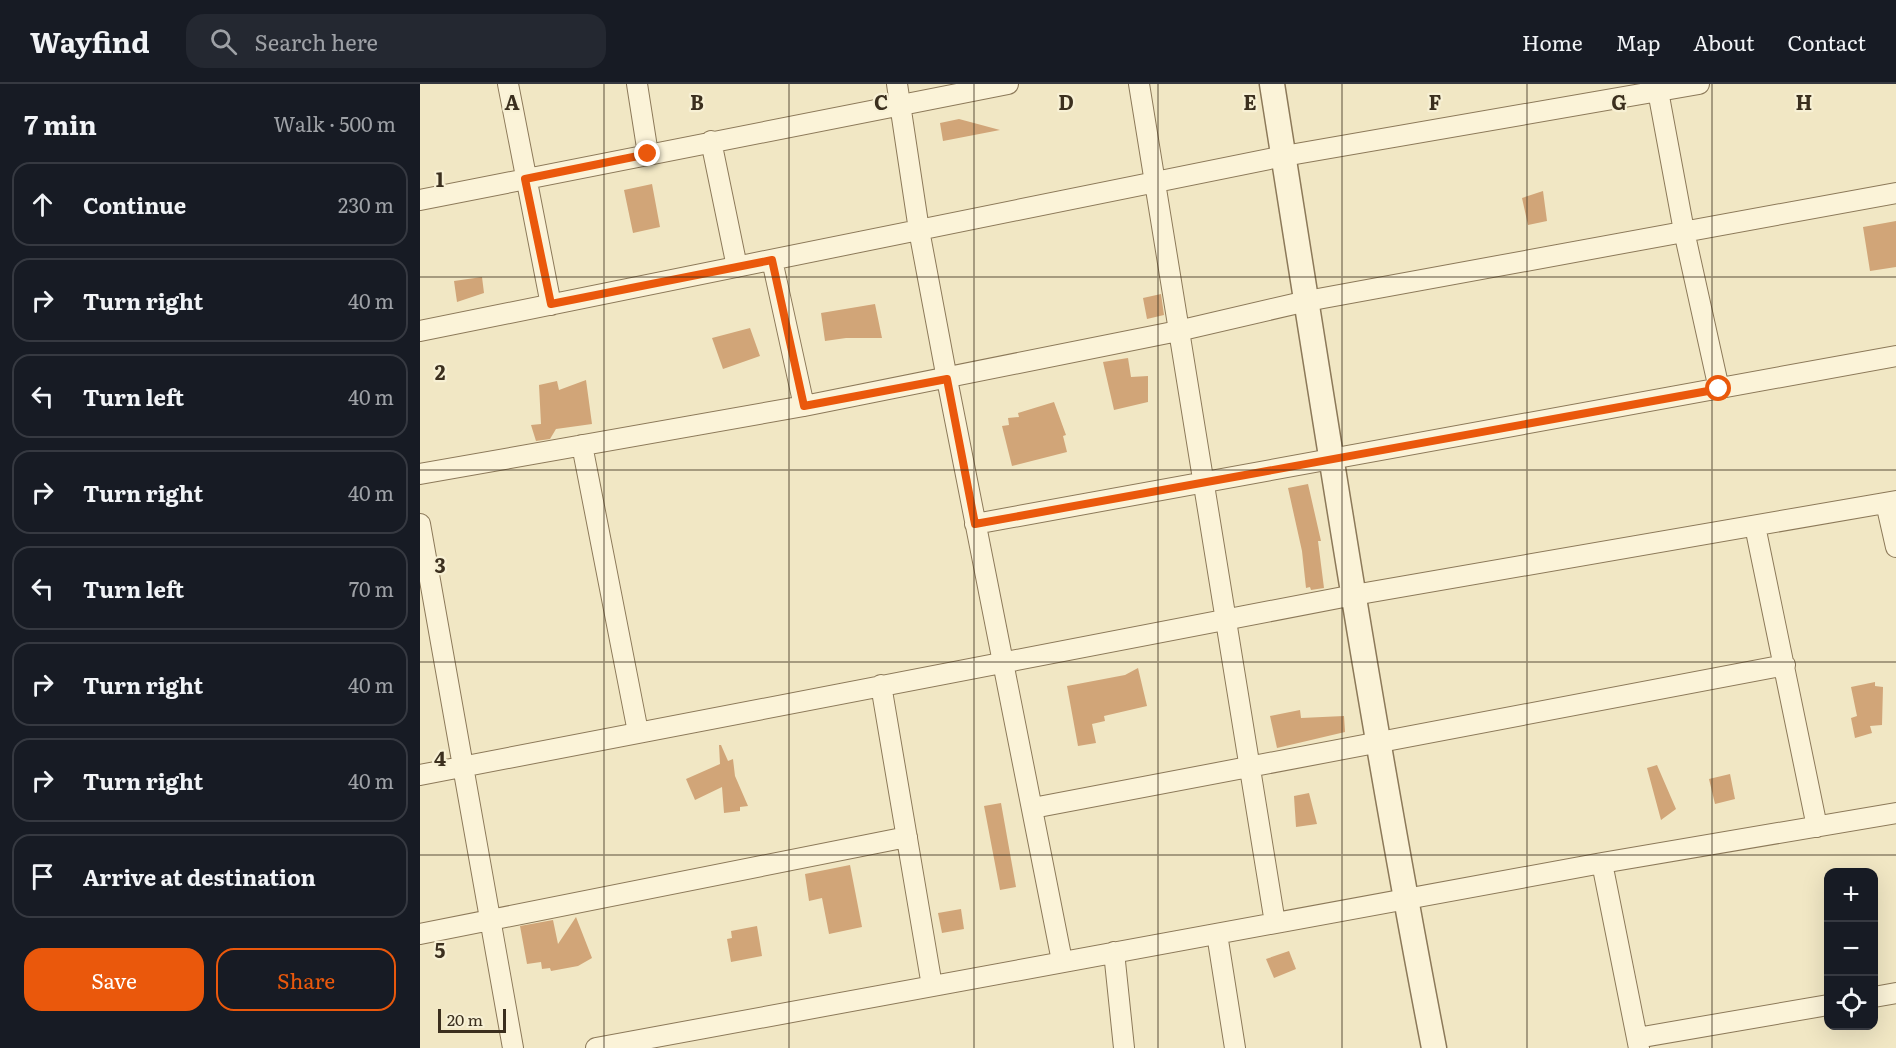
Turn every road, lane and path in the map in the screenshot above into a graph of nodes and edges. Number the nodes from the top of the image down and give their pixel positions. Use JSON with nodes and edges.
{"nodes":[{"id":1,"x":508,"y":84,"type":"edge"},
{"id":2,"x":637,"y":84,"type":"edge"},
{"id":3,"x":897,"y":84,"type":"edge"},
{"id":4,"x":1008,"y":84,"type":"edge"},
{"id":5,"x":1139,"y":84,"type":"edge"},
{"id":6,"x":1272,"y":84,"type":"edge"},
{"id":7,"x":1699,"y":84,"type":"edge"},
{"id":8,"x":1658,"y":91,"type":"junction"},
{"id":9,"x":899,"y":106,"type":"junction"},
{"id":10,"x":711,"y":141,"type":"junction"},
{"id":11,"x":648,"y":154,"type":"junction"},
{"id":12,"x":1284,"y":156,"type":"junction"},
{"id":13,"x":525,"y":179,"type":"junction"},
{"id":14,"x":1153,"y":182,"type":"junction"},
{"id":15,"x":1896,"y":193,"type":"edge"},
{"id":16,"x":420,"y":200,"type":"edge"},
{"id":17,"x":919,"y":230,"type":"junction"},
{"id":18,"x":1684,"y":231,"type":"junction"},
{"id":19,"x":772,"y":260,"type":"junction"},
{"id":20,"x":736,"y":267,"type":"junction"},
{"id":21,"x":1307,"y":301,"type":"junction"},
{"id":22,"x":551,"y":304,"type":"junction"},
{"id":23,"x":420,"y":331,"type":"edge"},
{"id":24,"x":1178,"y":331,"type":"junction"},
{"id":25,"x":1896,"y":356,"type":"edge"},
{"id":26,"x":947,"y":379,"type":"junction"},
{"id":27,"x":1719,"y":389,"type":"junction"},
{"id":28,"x":804,"y":406,"type":"junction"},
{"id":29,"x":582,"y":445,"type":"junction"},
{"id":30,"x":1332,"y":458,"type":"junction"},
{"id":31,"x":420,"y":474,"type":"edge"},
{"id":32,"x":1204,"y":481,"type":"junction"},
{"id":33,"x":1891,"y":502,"type":"edge"},
{"id":34,"x":420,"y":524,"type":"edge"},
{"id":35,"x":975,"y":524,"type":"junction"},
{"id":36,"x":1755,"y":526,"type":"junction"},
{"id":37,"x":1896,"y":547,"type":"edge"},
{"id":38,"x":1354,"y":595,"type":"junction"},
{"id":39,"x":1225,"y":619,"type":"junction"},
{"id":40,"x":430,"y":642,"type":"edge"},
{"id":41,"x":1001,"y":662,"type":"junction"},
{"id":42,"x":1785,"y":665,"type":"junction"},
{"id":43,"x":881,"y":686,"type":"junction"},
{"id":44,"x":638,"y":732,"type":"junction"},
{"id":45,"x":1379,"y":744,"type":"junction"},
{"id":46,"x":462,"y":766,"type":"junction"},
{"id":47,"x":1251,"y":768,"type":"junction"},
{"id":48,"x":420,"y":775,"type":"edge"},
{"id":49,"x":1033,"y":808,"type":"junction"},
{"id":50,"x":1896,"y":813,"type":"edge"},
{"id":51,"x":1816,"y":827,"type":"junction"},
{"id":52,"x":907,"y":837,"type":"junction"},
{"id":53,"x":1602,"y":864,"type":"junction"},
{"id":54,"x":1406,"y":900,"type":"junction"},
{"id":55,"x":490,"y":920,"type":"junction"},
{"id":56,"x":1275,"y":923,"type":"junction"},
{"id":57,"x":1217,"y":933,"type":"junction"},
{"id":58,"x":420,"y":934,"type":"edge"},
{"id":59,"x":1114,"y":952,"type":"junction"},
{"id":60,"x":1062,"y":962,"type":"junction"},
{"id":61,"x":932,"y":986,"type":"junction"},
{"id":62,"x":1896,"y":993,"type":"edge"},
{"id":63,"x":1878,"y":996,"type":"edge"},
{"id":64,"x":1824,"y":1006,"type":"edge"},
{"id":65,"x":1638,"y":1043,"type":"edge"},
{"id":66,"x":513,"y":1048,"type":"edge"},
{"id":67,"x":596,"y":1048,"type":"edge"},
{"id":68,"x":1124,"y":1048,"type":"edge"},
{"id":69,"x":1235,"y":1048,"type":"edge"},
{"id":70,"x":1434,"y":1048,"type":"edge"}],
"edges":[{"from":1,"to":13,"type":"street"},
{"from":2,"to":11,"type":"street"},
{"from":3,"to":9,"type":"street"},
{"from":4,"to":9,"type":"street"},
{"from":5,"to":14,"type":"street"},
{"from":6,"to":12,"type":"street"},
{"from":7,"to":8,"type":"street"},
{"from":8,"to":12,"type":"street"},
{"from":8,"to":18,"type":"street"},
{"from":9,"to":10,"type":"street"},
{"from":9,"to":17,"type":"street"},
{"from":10,"to":11,"type":"street"},
{"from":10,"to":20,"type":"street"},
{"from":11,"to":13,"type":"street"},
{"from":12,"to":14,"type":"street"},
{"from":12,"to":21,"type":"street"},
{"from":13,"to":16,"type":"street"},
{"from":13,"to":22,"type":"street"},
{"from":14,"to":17,"type":"street"},
{"from":14,"to":24,"type":"street"},
{"from":15,"to":18,"type":"street"},
{"from":17,"to":19,"type":"street"},
{"from":17,"to":26,"type":"street"},
{"from":18,"to":21,"type":"street"},
{"from":18,"to":27,"type":"street"},
{"from":19,"to":20,"type":"street"},
{"from":19,"to":28,"type":"street"},
{"from":20,"to":22,"type":"street"},
{"from":21,"to":24,"type":"street"},
{"from":21,"to":30,"type":"street"},
{"from":22,"to":23,"type":"street"},
{"from":24,"to":26,"type":"street"},
{"from":24,"to":32,"type":"street"},
{"from":25,"to":27,"type":"street"},
{"from":26,"to":28,"type":"street"},
{"from":26,"to":35,"type":"street"},
{"from":27,"to":30,"type":"street"},
{"from":28,"to":29,"type":"street"},
{"from":29,"to":31,"type":"street"},
{"from":29,"to":44,"type":"street"},
{"from":30,"to":32,"type":"street"},
{"from":30,"to":38,"type":"street"},
{"from":32,"to":35,"type":"street"},
{"from":32,"to":39,"type":"street"},
{"from":33,"to":36,"type":"street"},
{"from":33,"to":37,"type":"street"},
{"from":34,"to":40,"type":"street"},
{"from":35,"to":41,"type":"street"},
{"from":36,"to":38,"type":"street"},
{"from":36,"to":42,"type":"street"},
{"from":38,"to":39,"type":"street"},
{"from":38,"to":45,"type":"street"},
{"from":39,"to":41,"type":"street"},
{"from":39,"to":47,"type":"street"},
{"from":40,"to":46,"type":"street"},
{"from":41,"to":43,"type":"street"},
{"from":41,"to":49,"type":"street"},
{"from":42,"to":45,"type":"street"},
{"from":42,"to":51,"type":"street"},
{"from":43,"to":44,"type":"street"},
{"from":43,"to":52,"type":"street"},
{"from":44,"to":46,"type":"street"},
{"from":45,"to":47,"type":"street"},
{"from":45,"to":54,"type":"street"},
{"from":46,"to":48,"type":"street"},
{"from":46,"to":55,"type":"street"},
{"from":47,"to":49,"type":"street"},
{"from":47,"to":56,"type":"street"},
{"from":49,"to":60,"type":"street"},
{"from":50,"to":51,"type":"street"},
{"from":51,"to":53,"type":"street"},
{"from":52,"to":55,"type":"street"},
{"from":52,"to":61,"type":"street"},
{"from":53,"to":54,"type":"street"},
{"from":53,"to":65,"type":"street"},
{"from":54,"to":56,"type":"street"},
{"from":54,"to":70,"type":"street"},
{"from":55,"to":58,"type":"street"},
{"from":55,"to":66,"type":"street"},
{"from":56,"to":57,"type":"street"},
{"from":57,"to":59,"type":"street"},
{"from":57,"to":69,"type":"street"},
{"from":59,"to":60,"type":"street"},
{"from":59,"to":68,"type":"street"},
{"from":60,"to":61,"type":"street"},
{"from":61,"to":67,"type":"street"},
{"from":62,"to":63,"type":"street"},
{"from":64,"to":65,"type":"street"}]}
